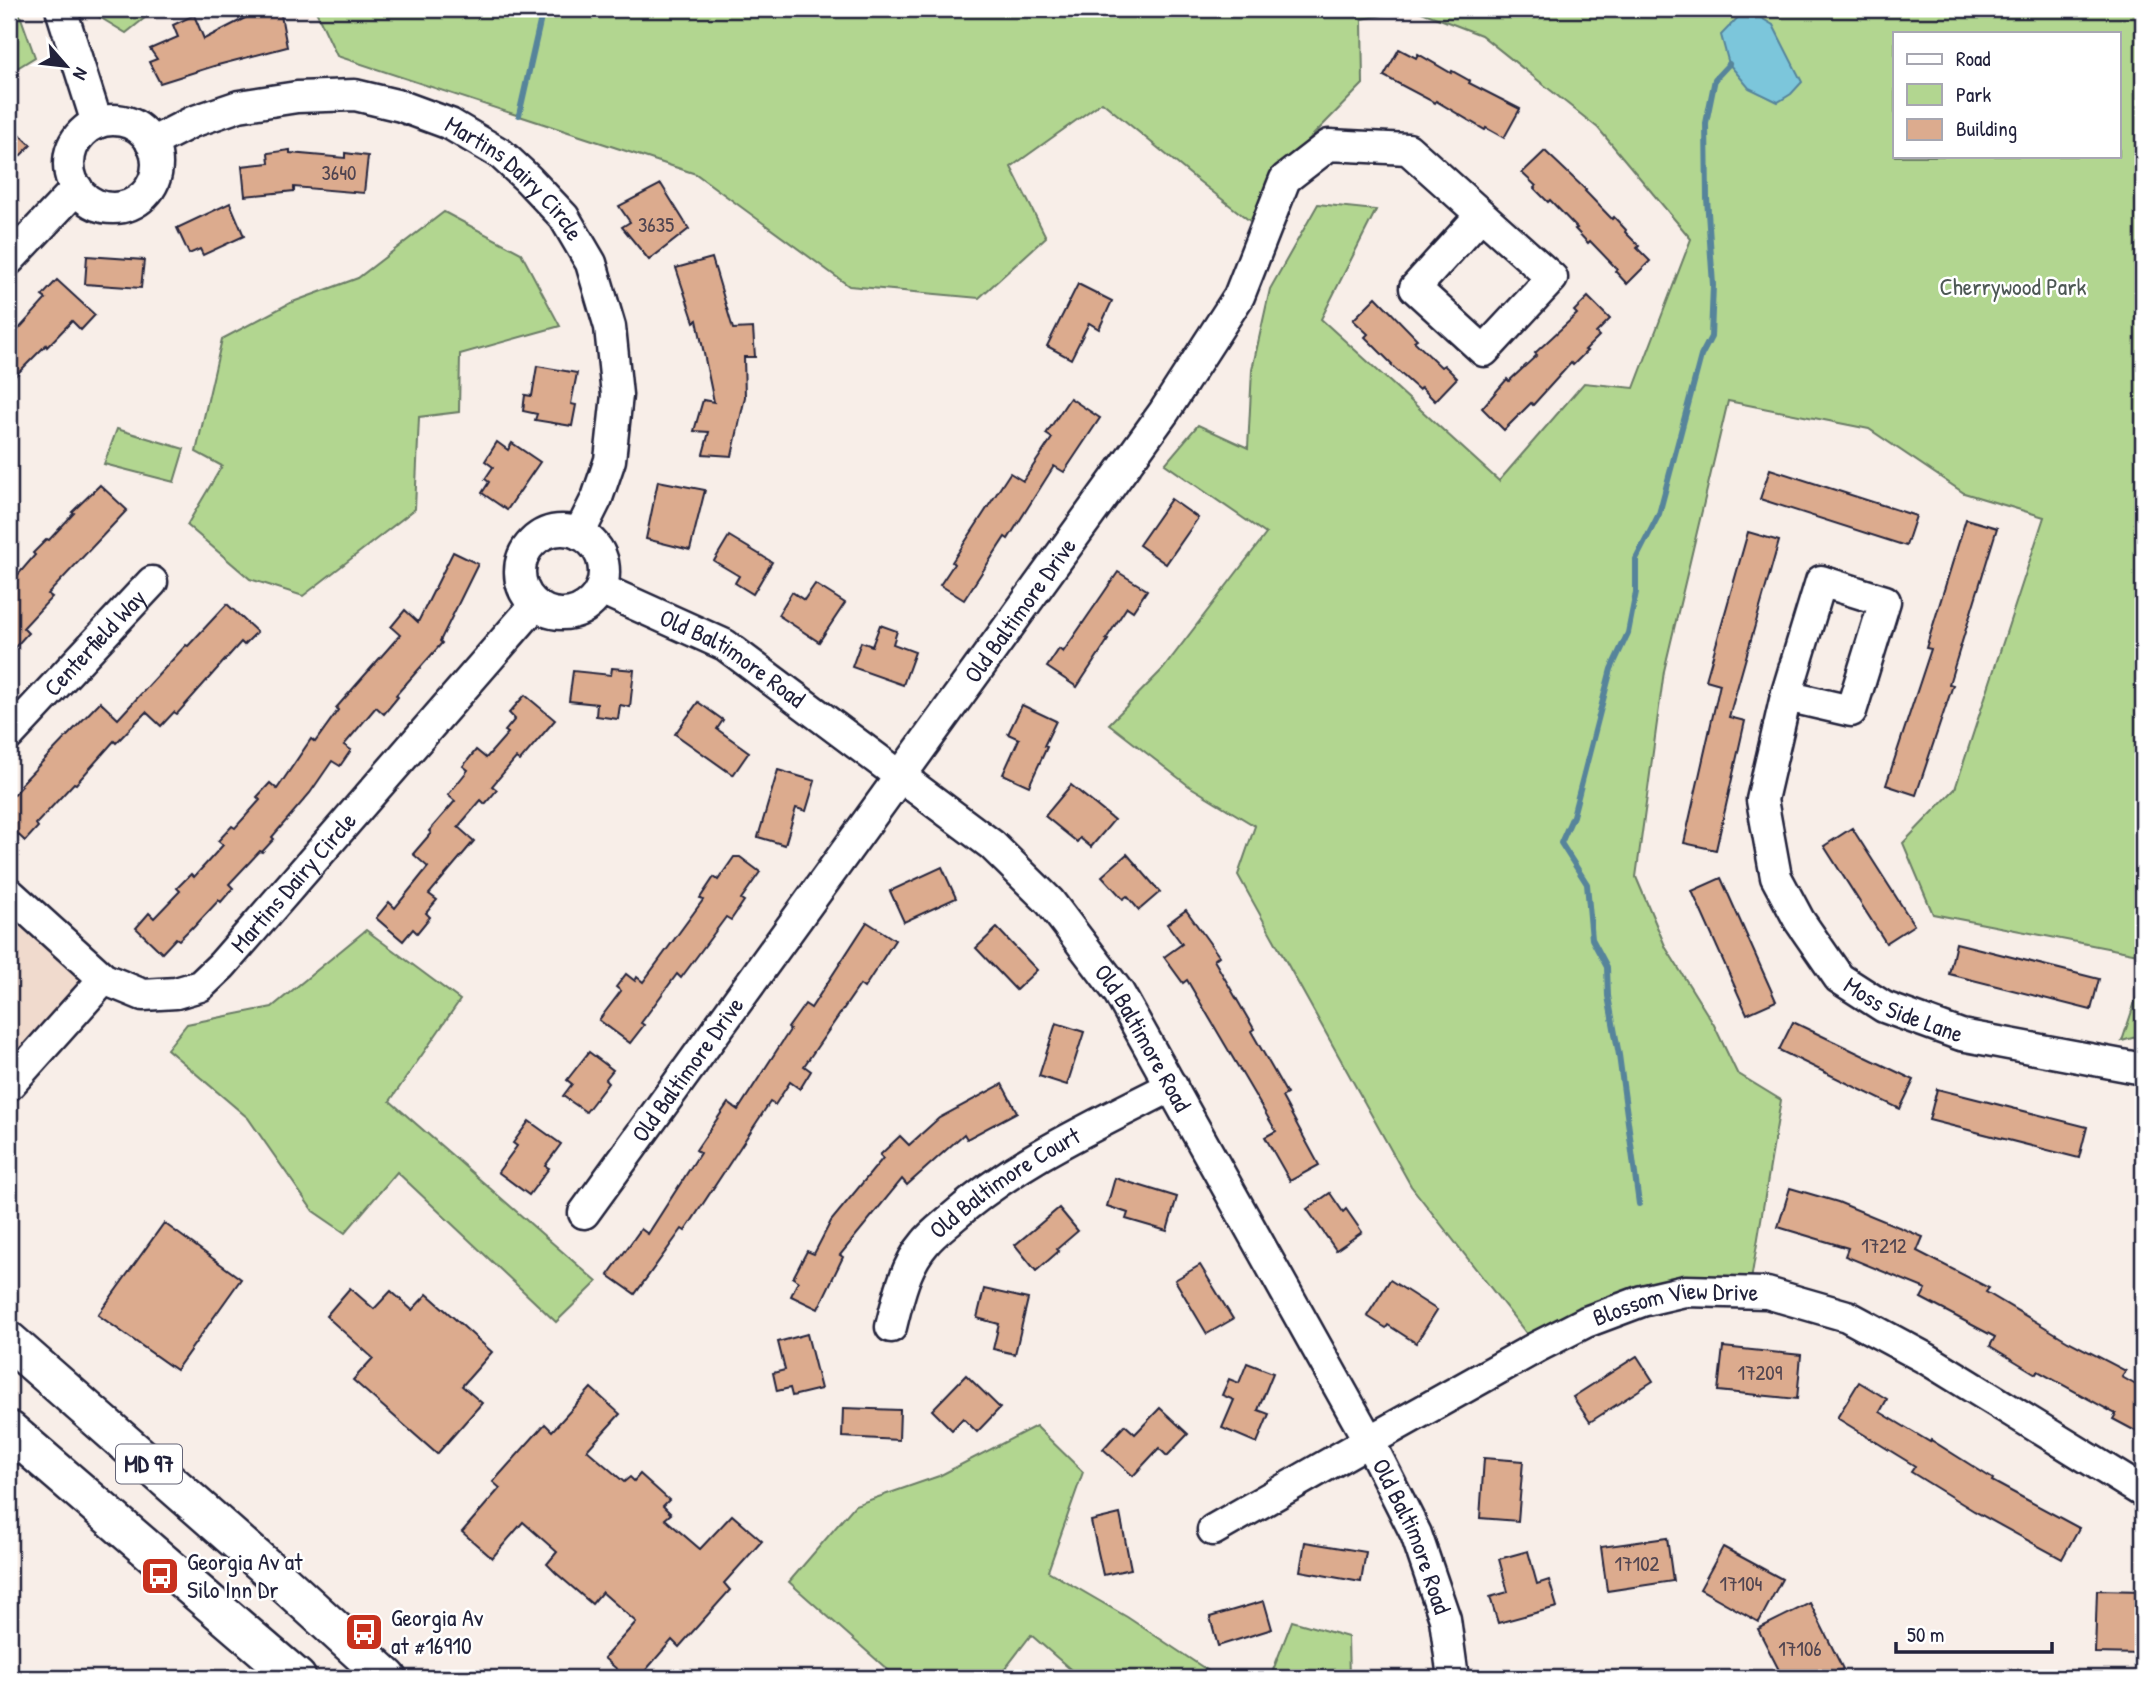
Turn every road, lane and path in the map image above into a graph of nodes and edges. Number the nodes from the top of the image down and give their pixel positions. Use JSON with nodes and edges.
{"nodes":[{"id":1,"x":61,"y":9,"type":"edge"},
{"id":2,"x":97,"y":123,"type":"junction"},
{"id":3,"x":151,"y":143,"type":"junction"},
{"id":4,"x":77,"y":188,"type":"junction"},
{"id":5,"x":1481,"y":215,"type":"junction"},
{"id":6,"x":9,"y":260,"type":"edge"},
{"id":7,"x":579,"y":534,"type":"junction"},
{"id":8,"x":152,"y":582,"type":"dead end"},
{"id":9,"x":601,"y":589,"type":"junction"},
{"id":10,"x":535,"y":605,"type":"junction"},
{"id":11,"x":1786,"y":696,"type":"dead end"},
{"id":12,"x":9,"y":735,"type":"edge"},
{"id":13,"x":901,"y":776,"type":"junction"},
{"id":14,"x":9,"y":893,"type":"edge"},
{"id":15,"x":104,"y":979,"type":"junction"},
{"id":16,"x":2143,"y":1069,"type":"edge"},
{"id":17,"x":9,"y":1085,"type":"edge"},
{"id":18,"x":1172,"y":1086,"type":"junction"},
{"id":19,"x":584,"y":1213,"type":"dead end"},
{"id":20,"x":891,"y":1326,"type":"dead end"},
{"id":21,"x":9,"y":1340,"type":"edge"},
{"id":22,"x":9,"y":1430,"type":"edge"},
{"id":23,"x":1368,"y":1441,"type":"junction"},
{"id":24,"x":2143,"y":1492,"type":"edge"},
{"id":25,"x":1213,"y":1530,"type":"dead end"},
{"id":26,"x":297,"y":1678,"type":"edge"},
{"id":27,"x":388,"y":1678,"type":"edge"},
{"id":28,"x":1453,"y":1678,"type":"edge"}],
"edges":[{"from":1,"to":2,"type":"street"},
{"from":2,"to":3,"type":"street"},
{"from":2,"to":4,"type":"street"},
{"from":3,"to":4,"type":"street"},
{"from":3,"to":7,"type":"street","name":"Martins Dairy Circle"},
{"from":4,"to":6,"type":"street"},
{"from":5,"to":5,"type":"street","name":"Old Baltimore Drive"},
{"from":5,"to":13,"type":"street","name":"Old Baltimore Drive"},
{"from":7,"to":9,"type":"street"},
{"from":7,"to":10,"type":"street"},
{"from":8,"to":12,"type":"street","name":"Centerfield Way"},
{"from":9,"to":10,"type":"street"},
{"from":9,"to":13,"type":"street","name":"Old Baltimore Road"},
{"from":10,"to":15,"type":"street","name":"Martins Dairy Circle"},
{"from":11,"to":16,"type":"street","name":"Moss Side Lane"},
{"from":13,"to":18,"type":"street","name":"Old Baltimore Road"},
{"from":13,"to":19,"type":"street","name":"Old Baltimore Drive"},
{"from":14,"to":15,"type":"street","name":"Martins Dairy Circle"},
{"from":15,"to":17,"type":"street"},
{"from":18,"to":20,"type":"street","name":"Old Baltimore Court"},
{"from":18,"to":23,"type":"street","name":"Old Baltimore Road"},
{"from":21,"to":27,"type":"main road","number":"MD 97"},
{"from":22,"to":26,"type":"main road","number":"MD 97"},
{"from":23,"to":24,"type":"street","name":"Blossom View Drive"},
{"from":23,"to":25,"type":"street","name":"Blossom View Drive"},
{"from":23,"to":28,"type":"street","name":"Old Baltimore Road"}]}
